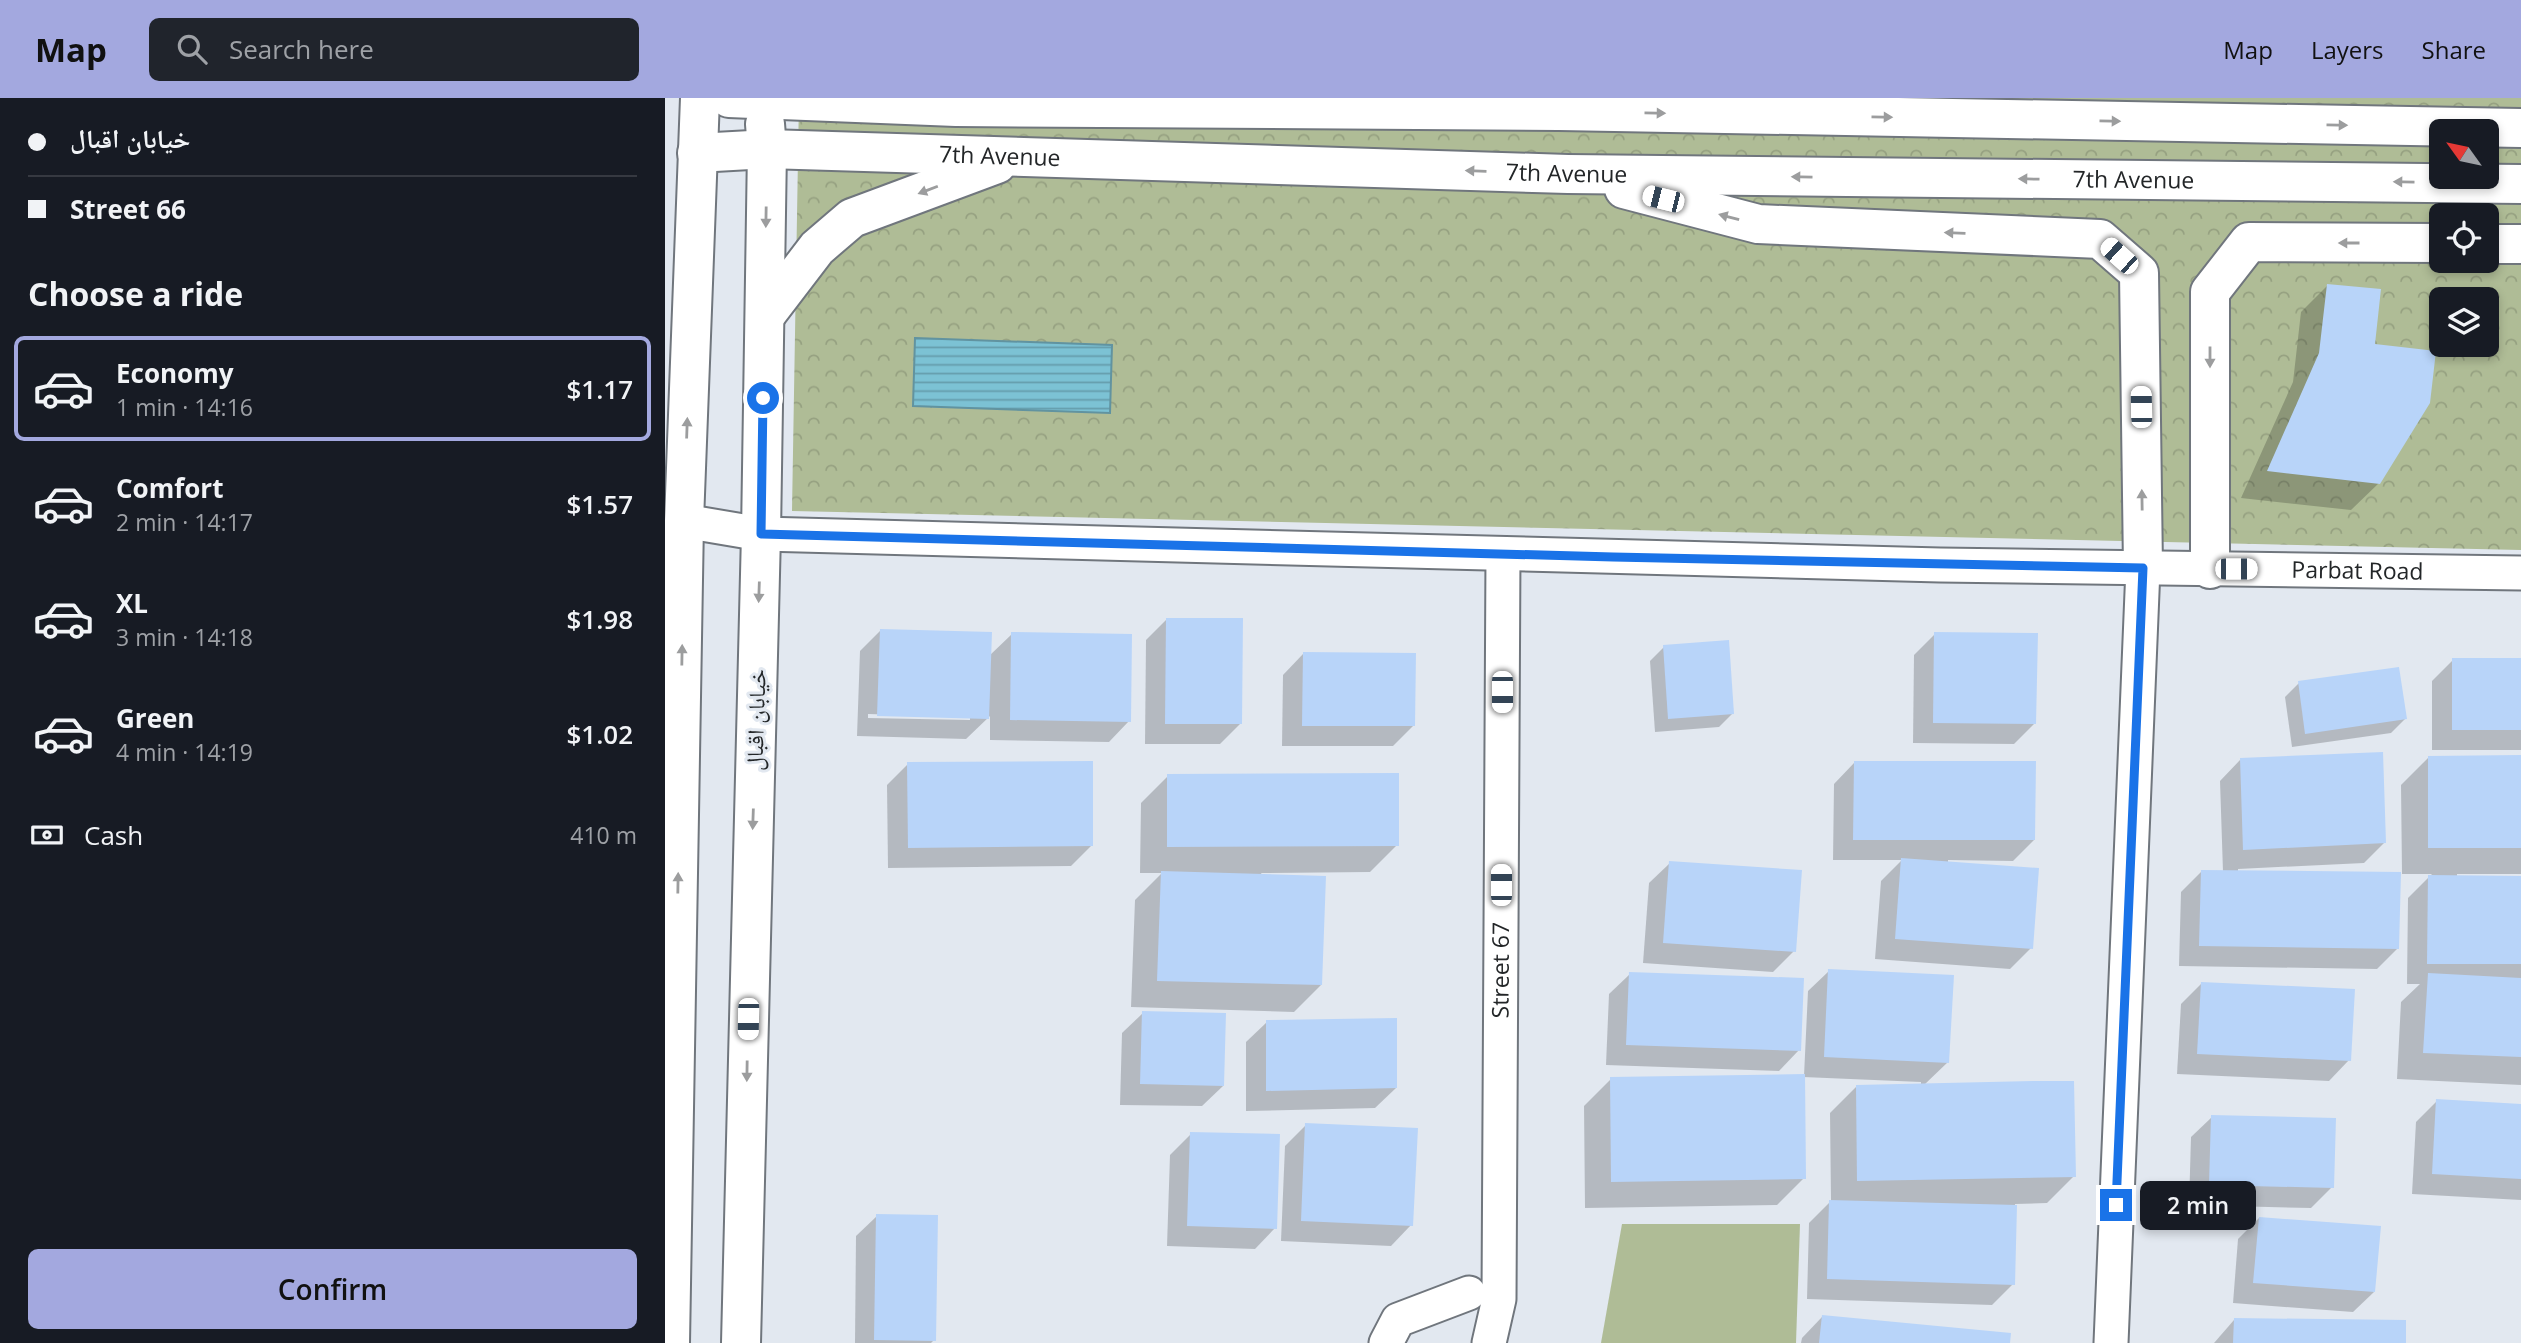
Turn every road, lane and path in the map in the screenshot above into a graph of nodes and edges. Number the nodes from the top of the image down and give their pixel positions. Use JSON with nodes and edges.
{"nodes":[{"id":1,"x":700,"y":98,"type":"edge"},
{"id":2,"x":1622,"y":98,"type":"edge"},
{"id":3,"x":752,"y":99,"type":"edge"},
{"id":4,"x":947,"y":102,"type":"edge"},
{"id":5,"x":1559,"y":111,"type":"junction"},
{"id":6,"x":2521,"y":128,"type":"edge"},
{"id":7,"x":767,"y":149,"type":"junction"},
{"id":8,"x":697,"y":153,"type":"junction"},
{"id":9,"x":1015,"y":157,"type":"junction"},
{"id":10,"x":1568,"y":174,"type":"junction"},
{"id":11,"x":2521,"y":184,"type":"edge"},
{"id":12,"x":2429,"y":243,"type":"edge"},
{"id":13,"x":2499,"y":244,"type":"edge"},
{"id":14,"x":2521,"y":244,"type":"edge"},
{"id":15,"x":765,"y":316,"type":"junction"},
{"id":16,"x":684,"y":521,"type":"junction"},
{"id":17,"x":761,"y":534,"type":"junction"},
{"id":18,"x":1503,"y":554,"type":"junction"},
{"id":19,"x":2143,"y":568,"type":"junction"},
{"id":20,"x":2210,"y":569,"type":"junction"},
{"id":21,"x":2521,"y":573,"type":"edge"},
{"id":22,"x":1469,"y":1293,"type":"dead end"},
{"id":23,"x":670,"y":1343,"type":"edge"},
{"id":24,"x":741,"y":1343,"type":"edge"},
{"id":25,"x":1386,"y":1343,"type":"edge"},
{"id":26,"x":1489,"y":1343,"type":"edge"},
{"id":27,"x":2111,"y":1343,"type":"edge"}],
"edges":[{"from":1,"to":8,"type":"main road"},
{"from":2,"to":5,"type":"main road"},
{"from":3,"to":4,"type":"main road"},
{"from":3,"to":7,"type":"main road","name":"خیابان اقبال"},
{"from":4,"to":5,"type":"main road"},
{"from":5,"to":6,"type":"main road","one_way":true},
{"from":7,"to":8,"type":"main road","name":"7th Avenue"},
{"from":7,"to":9,"type":"main road","name":"7th Avenue"},
{"from":7,"to":15,"type":"main road","name":"خیابان اقبال","one_way":true},
{"from":16,"to":8,"type":"main road","one_way":true},
{"from":10,"to":9,"type":"main road","name":"7th Avenue","one_way":true},
{"from":9,"to":15,"type":"main road","one_way":true},
{"from":11,"to":10,"type":"main road","name":"7th Avenue","one_way":true},
{"from":19,"to":10,"type":"main road","one_way":true},
{"from":12,"to":20,"type":"main road","one_way":true},
{"from":13,"to":14,"type":"main road"},
{"from":15,"to":17,"type":"main road","name":"خیابان اقبال"},
{"from":16,"to":17,"type":"street","name":"Parbat Road"},
{"from":23,"to":16,"type":"main road","one_way":true},
{"from":17,"to":18,"type":"street","name":"Parbat Road"},
{"from":17,"to":24,"type":"main road","name":"خیابان اقبال","one_way":true},
{"from":18,"to":19,"type":"street","name":"Parbat Road"},
{"from":18,"to":26,"type":"street","name":"Street 67"},
{"from":19,"to":20,"type":"street","name":"Parbat Road"},
{"from":19,"to":27,"type":"street"},
{"from":20,"to":21,"type":"street","name":"Parbat Road"},
{"from":22,"to":25,"type":"street"}]}
